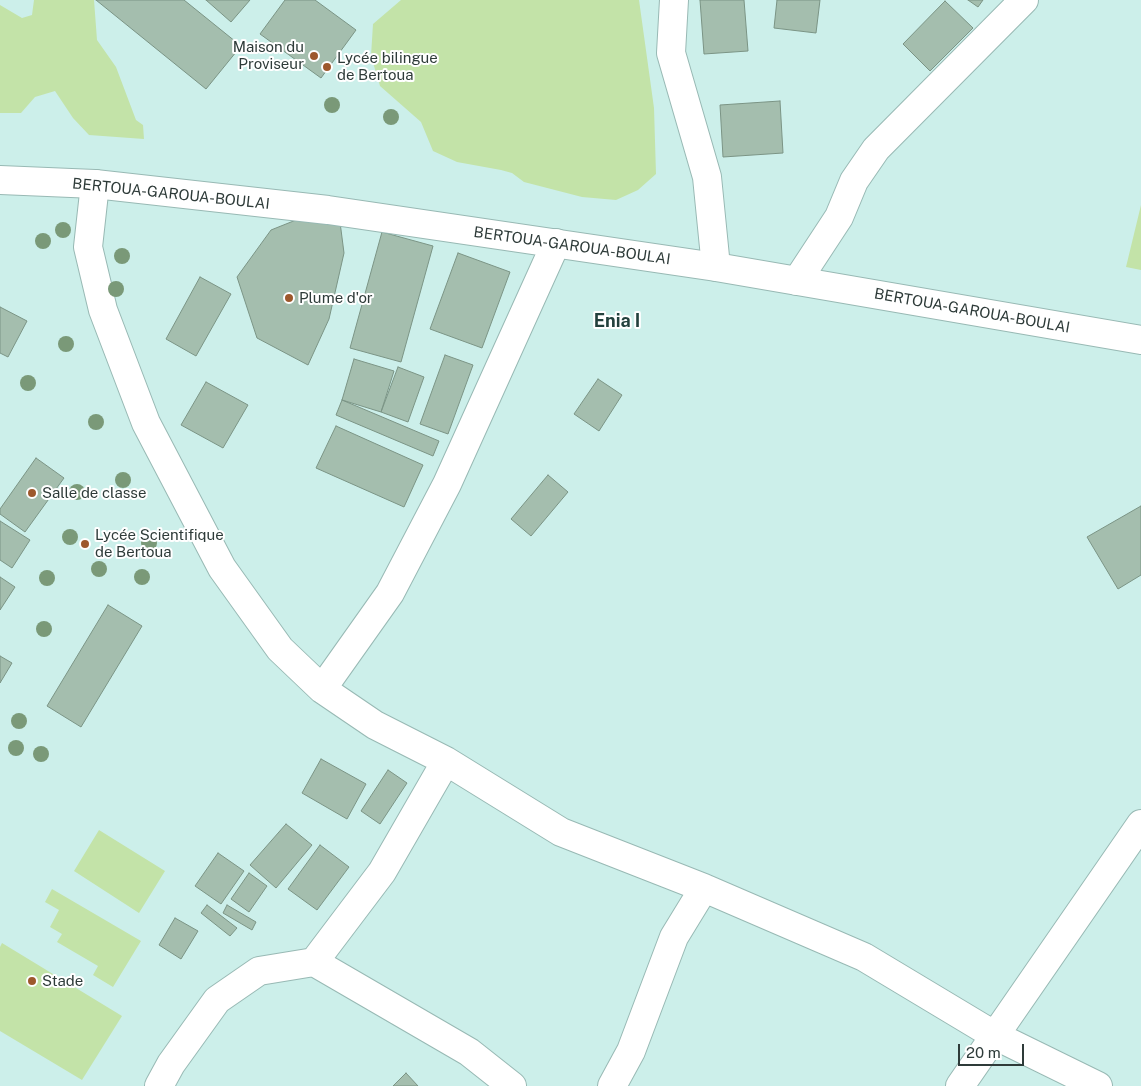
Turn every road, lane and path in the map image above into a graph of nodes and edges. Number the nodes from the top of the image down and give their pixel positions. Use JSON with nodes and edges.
{"nodes":[{"id":1,"x":674,"y":0,"type":"edge"},
{"id":2,"x":1024,"y":0,"type":"edge"},
{"id":3,"x":0,"y":180,"type":"edge"},
{"id":4,"x":95,"y":184,"type":"junction"},
{"id":5,"x":556,"y":243,"type":"junction"},
{"id":6,"x":716,"y":267,"type":"junction"},
{"id":7,"x":797,"y":281,"type":"junction"},
{"id":8,"x":1141,"y":340,"type":"edge"},
{"id":9,"x":322,"y":689,"type":"junction"},
{"id":10,"x":446,"y":761,"type":"junction"},
{"id":11,"x":1141,"y":824,"type":"edge"},
{"id":12,"x":704,"y":888,"type":"junction"},
{"id":13,"x":314,"y":962,"type":"junction"},
{"id":14,"x":994,"y":1035,"type":"junction"},
{"id":15,"x":159,"y":1086,"type":"edge"},
{"id":16,"x":512,"y":1086,"type":"edge"},
{"id":17,"x":612,"y":1086,"type":"edge"},
{"id":18,"x":960,"y":1086,"type":"edge"},
{"id":19,"x":1098,"y":1086,"type":"edge"}],
"edges":[{"from":1,"to":6,"type":"main road"},
{"from":2,"to":7,"type":"main road"},
{"from":3,"to":4,"type":"main road","name":"BERTOUA-GAROUA-BOULAI"},
{"from":4,"to":5,"type":"main road","name":"BERTOUA-GAROUA-BOULAI"},
{"from":4,"to":9,"type":"main road"},
{"from":5,"to":6,"type":"main road","name":"BERTOUA-GAROUA-BOULAI"},
{"from":5,"to":9,"type":"main road"},
{"from":6,"to":7,"type":"main road","name":"BERTOUA-GAROUA-BOULAI"},
{"from":7,"to":8,"type":"main road","name":"BERTOUA-GAROUA-BOULAI"},
{"from":9,"to":10,"type":"main road"},
{"from":10,"to":12,"type":"main road"},
{"from":10,"to":13,"type":"main road"},
{"from":11,"to":14,"type":"main road"},
{"from":12,"to":14,"type":"main road"},
{"from":12,"to":17,"type":"main road"},
{"from":13,"to":15,"type":"main road"},
{"from":13,"to":16,"type":"main road"},
{"from":14,"to":18,"type":"main road"},
{"from":14,"to":19,"type":"main road"}]}
